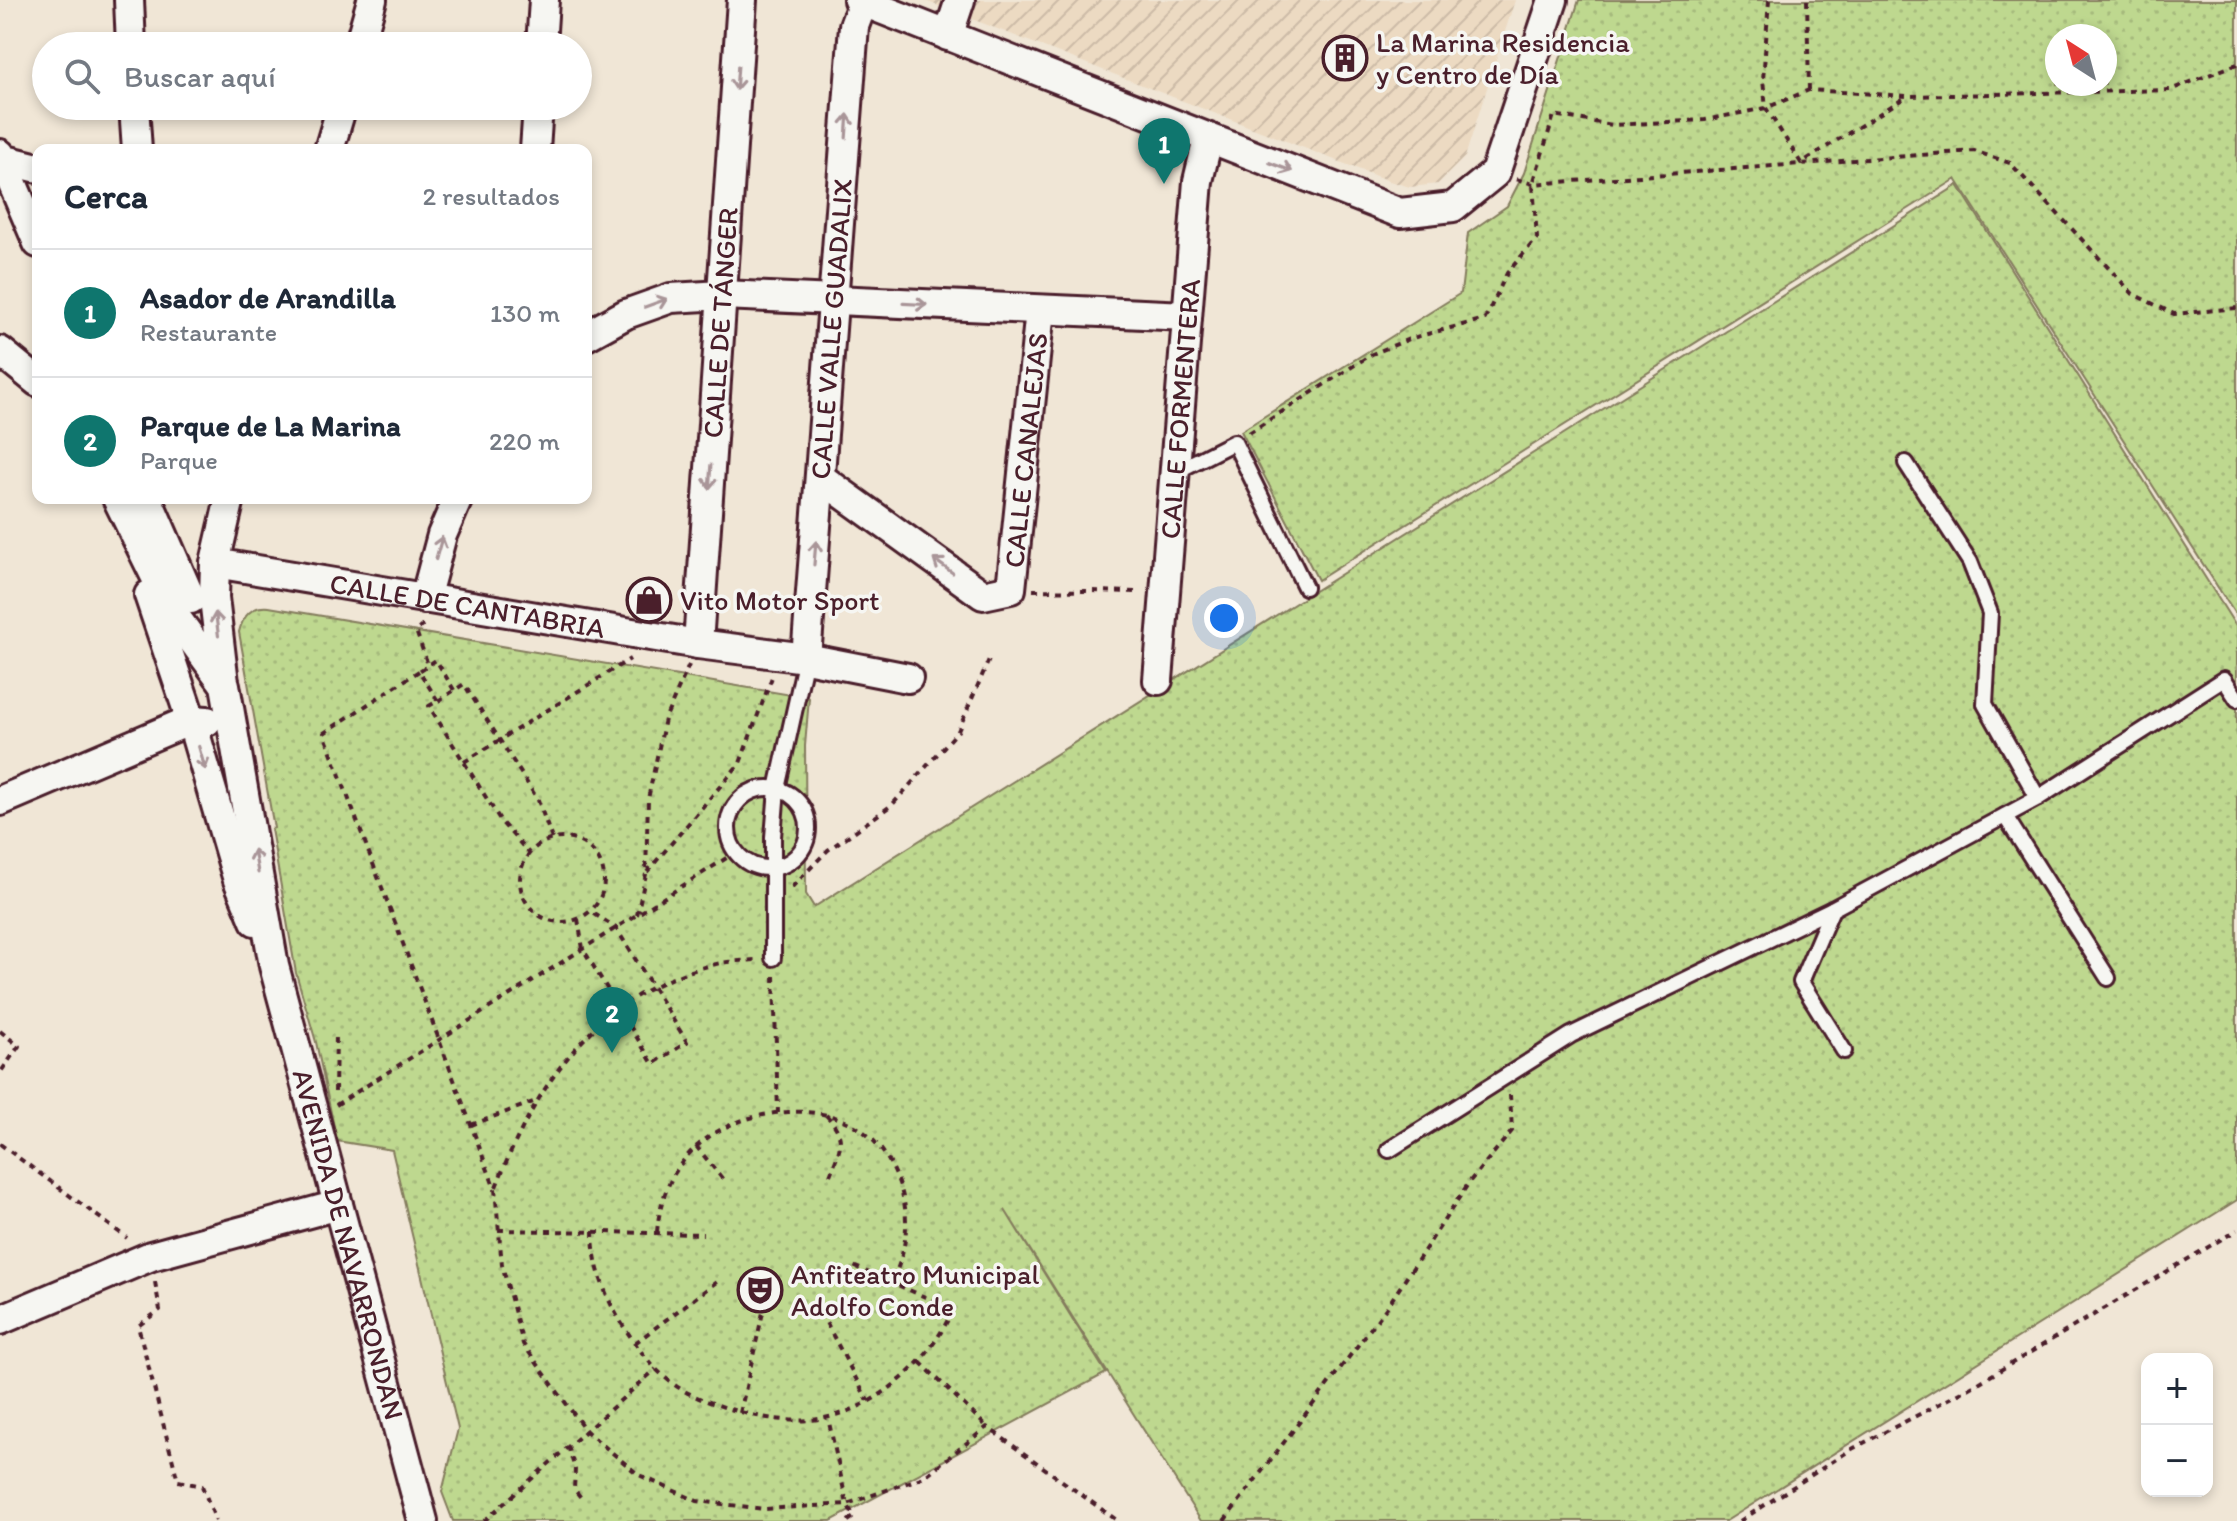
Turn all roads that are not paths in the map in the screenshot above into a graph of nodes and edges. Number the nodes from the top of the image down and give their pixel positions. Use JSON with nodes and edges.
{"nodes":[{"id":1,"x":129,"y":0,"type":"edge"},
{"id":2,"x":372,"y":0,"type":"edge"},
{"id":3,"x":544,"y":0,"type":"edge"},
{"id":4,"x":742,"y":0,"type":"edge"},
{"id":5,"x":960,"y":0,"type":"edge"},
{"id":6,"x":1553,"y":0,"type":"edge"},
{"id":7,"x":860,"y":1,"type":"edge"},
{"id":8,"x":130,"y":32,"type":"edge"},
{"id":9,"x":363,"y":32,"type":"edge"},
{"id":10,"x":542,"y":32,"type":"edge"},
{"id":11,"x":948,"y":36,"type":"junction"},
{"id":12,"x":135,"y":120,"type":"edge"},
{"id":13,"x":338,"y":120,"type":"edge"},
{"id":14,"x":537,"y":120,"type":"edge"},
{"id":15,"x":1208,"y":139,"type":"junction"},
{"id":16,"x":137,"y":144,"type":"edge"},
{"id":17,"x":331,"y":144,"type":"edge"},
{"id":18,"x":535,"y":144,"type":"edge"},
{"id":19,"x":1,"y":156,"type":"edge"},
{"id":20,"x":32,"y":166,"type":"edge"},
{"id":21,"x":32,"y":229,"type":"edge"},
{"id":22,"x":723,"y":295,"type":"junction"},
{"id":23,"x":834,"y":300,"type":"junction"},
{"id":24,"x":1040,"y":310,"type":"junction"},
{"id":25,"x":1187,"y":316,"type":"junction"},
{"id":26,"x":592,"y":333,"type":"edge"},
{"id":27,"x":1,"y":354,"type":"edge"},
{"id":28,"x":32,"y":377,"type":"edge"},
{"id":29,"x":1906,"y":463,"type":"dead end"},
{"id":30,"x":1175,"y":472,"type":"junction"},
{"id":31,"x":821,"y":478,"type":"junction"},
{"id":32,"x":118,"y":504,"type":"edge"},
{"id":33,"x":119,"y":504,"type":"edge"},
{"id":34,"x":150,"y":504,"type":"edge"},
{"id":35,"x":229,"y":504,"type":"edge"},
{"id":36,"x":455,"y":504,"type":"edge"},
{"id":37,"x":215,"y":563,"type":"junction"},
{"id":38,"x":1305,"y":587,"type":"dead end"},
{"id":39,"x":191,"y":599,"type":"dead end"},
{"id":40,"x":435,"y":601,"type":"junction"},
{"id":41,"x":698,"y":644,"type":"junction"},
{"id":42,"x":793,"y":657,"type":"junction"},
{"id":43,"x":2230,"y":675,"type":"edge"},
{"id":44,"x":908,"y":678,"type":"dead end"},
{"id":45,"x":1158,"y":680,"type":"dead end"},
{"id":46,"x":179,"y":686,"type":"junction"},
{"id":47,"x":223,"y":688,"type":"junction"},
{"id":48,"x":2237,"y":699,"type":"edge"},
{"id":49,"x":191,"y":720,"type":"junction"},
{"id":50,"x":142,"y":740,"type":"junction"},
{"id":51,"x":777,"y":789,"type":"junction"},
{"id":52,"x":2038,"y":798,"type":"junction"},
{"id":53,"x":0,"y":801,"type":"edge"},
{"id":54,"x":2005,"y":816,"type":"junction"},
{"id":55,"x":773,"y":868,"type":"junction"},
{"id":56,"x":1832,"y":909,"type":"junction"},
{"id":57,"x":773,"y":958,"type":"road end"},
{"id":58,"x":274,"y":966,"type":"junction"},
{"id":59,"x":2108,"y":978,"type":"dead end"},
{"id":60,"x":1844,"y":1051,"type":"dead end"},
{"id":61,"x":1389,"y":1150,"type":"dead end"},
{"id":62,"x":338,"y":1205,"type":"junction"},
{"id":63,"x":0,"y":1320,"type":"edge"},
{"id":64,"x":423,"y":1521,"type":"edge"}],
"edges":[{"from":1,"to":8,"type":"street"},
{"from":2,"to":9,"type":"street"},
{"from":3,"to":10,"type":"street"},
{"from":4,"to":22,"type":"street","name":"CALLE DE TÁNGER","one_way":true},
{"from":5,"to":11,"type":"street"},
{"from":15,"to":6,"type":"street","one_way":true},
{"from":7,"to":11,"type":"street"},
{"from":23,"to":7,"type":"street","name":"CALLE VALLE GUADALIX","one_way":true},
{"from":11,"to":15,"type":"street"},
{"from":12,"to":16,"type":"street"},
{"from":13,"to":17,"type":"street"},
{"from":14,"to":18,"type":"street"},
{"from":15,"to":25,"type":"street","name":"CALLE FORMENTERA"},
{"from":19,"to":20,"type":"street"},
{"from":19,"to":21,"type":"street"},
{"from":22,"to":23,"type":"street"},
{"from":26,"to":22,"type":"street","one_way":true},
{"from":22,"to":41,"type":"street","name":"CALLE DE TÁNGER","one_way":true},
{"from":23,"to":24,"type":"street","one_way":true},
{"from":23,"to":31,"type":"street","name":"CALLE VALLE GUADALIX"},
{"from":24,"to":25,"type":"street"},
{"from":24,"to":31,"type":"street","name":"CALLE CANALEJAS","one_way":true},
{"from":25,"to":30,"type":"street","name":"CALLE FORMENTERA"},
{"from":27,"to":28,"type":"street"},
{"from":29,"to":52,"type":"lane"},
{"from":30,"to":38,"type":"lane"},
{"from":30,"to":45,"type":"street","name":"CALLE FORMENTERA"},
{"from":42,"to":31,"type":"street","name":"CALLE VALLE GUADALIX","one_way":true},
{"from":32,"to":46,"type":"street","name":"AVENIDA DE NAVARRONDÁN"},
{"from":33,"to":47,"type":"street","name":"AVENIDA DE NAVARRONDÁN"},
{"from":34,"to":39,"type":"street"},
{"from":35,"to":37,"type":"street"},
{"from":40,"to":36,"type":"street","one_way":true},
{"from":37,"to":40,"type":"street","name":"CALLE DE CANTABRIA"},
{"from":47,"to":37,"type":"street","one_way":true},
{"from":40,"to":41,"type":"street","name":"CALLE DE CANTABRIA"},
{"from":41,"to":42,"type":"street","name":"CALLE DE CANTABRIA"},
{"from":42,"to":44,"type":"street","name":"CALLE DE CANTABRIA"},
{"from":42,"to":51,"type":"lane"},
{"from":43,"to":48,"type":"lane"},
{"from":43,"to":52,"type":"lane"},
{"from":46,"to":47,"type":"street"},
{"from":46,"to":49,"type":"street","name":"AVENIDA DE NAVARRONDÁN"},
{"from":46,"to":50,"type":"street"},
{"from":47,"to":49,"type":"street"},
{"from":58,"to":47,"type":"street","name":"AVENIDA DE NAVARRONDÁN","one_way":true},
{"from":49,"to":50,"type":"street"},
{"from":49,"to":58,"type":"street","name":"AVENIDA DE NAVARRONDÁN","one_way":true},
{"from":50,"to":53,"type":"street"},
{"from":51,"to":55,"type":"lane"},
{"from":51,"to":55,"type":"lane"},
{"from":51,"to":55,"type":"lane"},
{"from":52,"to":54,"type":"lane"},
{"from":54,"to":56,"type":"lane"},
{"from":54,"to":59,"type":"lane"},
{"from":55,"to":57,"type":"lane"},
{"from":56,"to":60,"type":"lane"},
{"from":56,"to":61,"type":"lane"},
{"from":58,"to":62,"type":"street","name":"AVENIDA DE NAVARRONDÁN"},
{"from":62,"to":63,"type":"street"},
{"from":62,"to":64,"type":"street","name":"AVENIDA DE NAVARRONDÁN"}]}
